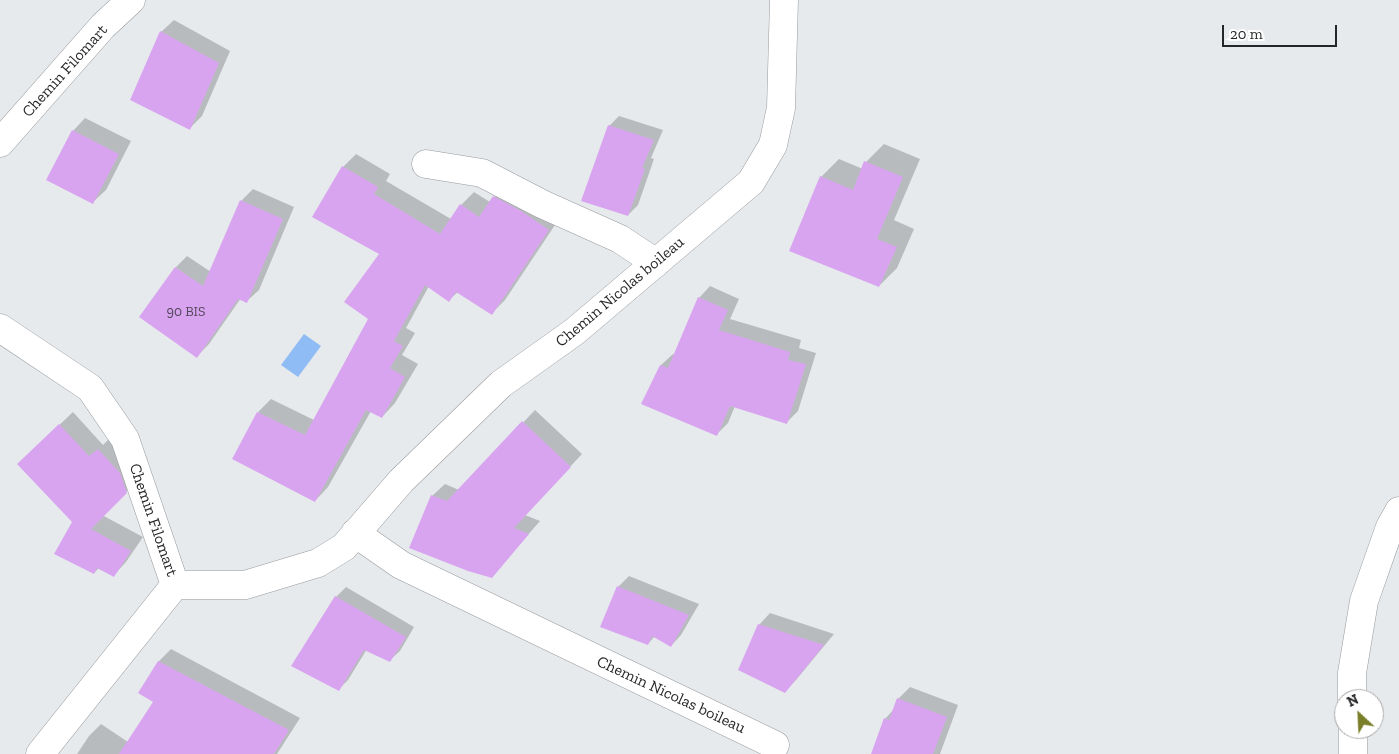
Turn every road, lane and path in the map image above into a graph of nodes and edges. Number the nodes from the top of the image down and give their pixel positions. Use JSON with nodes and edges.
{"nodes":[{"id":1,"x":132,"y":0,"type":"edge"},
{"id":2,"x":784,"y":0,"type":"edge"},
{"id":3,"x":0,"y":143,"type":"edge"},
{"id":4,"x":426,"y":164,"type":"dead end"},
{"id":5,"x":656,"y":262,"type":"junction"},
{"id":6,"x":0,"y":328,"type":"edge"},
{"id":7,"x":1399,"y":511,"type":"edge"},
{"id":8,"x":355,"y":533,"type":"junction"},
{"id":9,"x":175,"y":585,"type":"junction"},
{"id":10,"x":1352,"y":689,"type":"edge"},
{"id":11,"x":1353,"y":739,"type":"edge"},
{"id":12,"x":775,"y":745,"type":"dead end"},
{"id":13,"x":40,"y":754,"type":"edge"},
{"id":14,"x":1354,"y":754,"type":"edge"}],
"edges":[{"from":1,"to":3,"type":"street","name":"Chemin Filomart"},
{"from":2,"to":5,"type":"street","name":"Chemin Nicolas boileau"},
{"from":4,"to":5,"type":"street"},
{"from":5,"to":8,"type":"street","name":"Chemin Nicolas boileau"},
{"from":6,"to":9,"type":"street","name":"Chemin Filomart"},
{"from":7,"to":10,"type":"street"},
{"from":8,"to":9,"type":"street","name":"Chemin Nicolas boileau"},
{"from":8,"to":12,"type":"street","name":"Chemin Nicolas boileau"},
{"from":9,"to":13,"type":"street","name":"Chemin Filomart"},
{"from":11,"to":14,"type":"street"}]}
